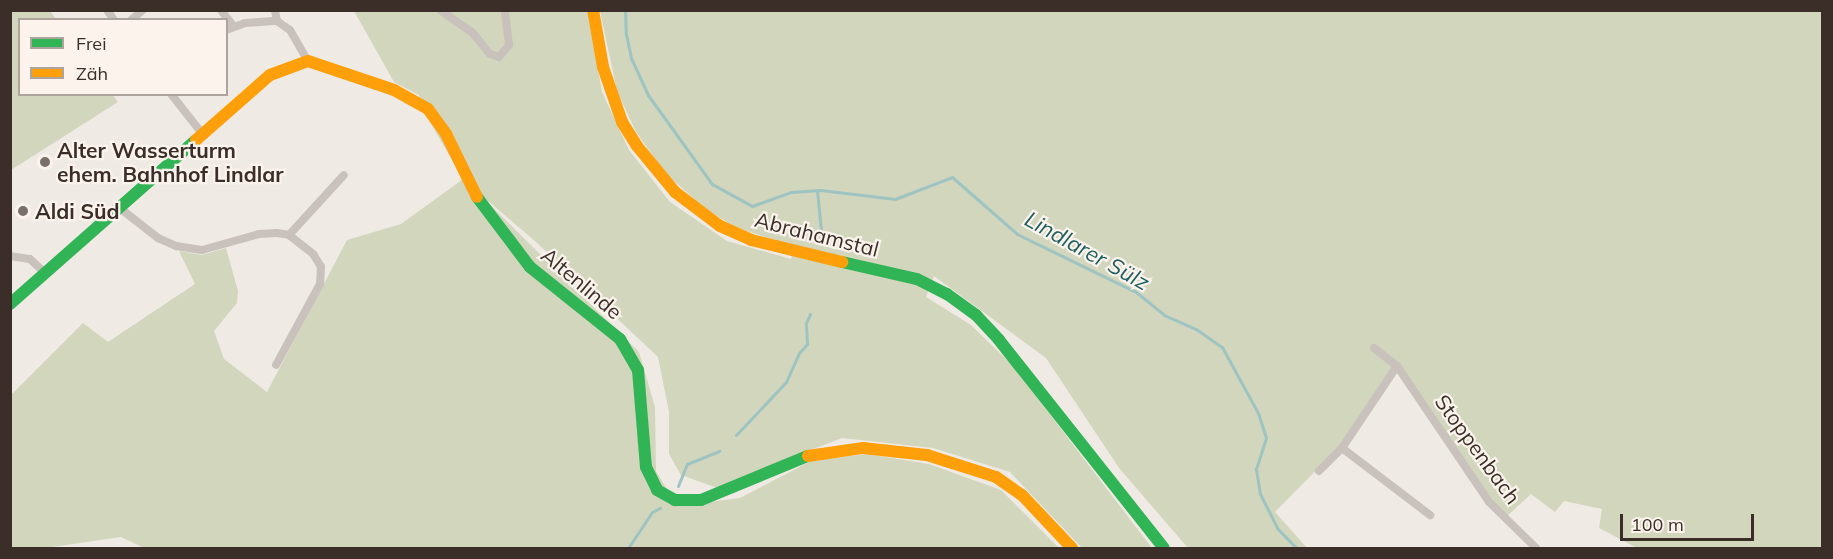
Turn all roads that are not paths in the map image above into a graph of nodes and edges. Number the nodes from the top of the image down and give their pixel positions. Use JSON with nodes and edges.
{"nodes":[{"id":1,"x":275,"y":10,"type":"edge"},
{"id":2,"x":440,"y":10,"type":"edge"},
{"id":3,"x":505,"y":10,"type":"edge"},
{"id":4,"x":593,"y":10,"type":"edge"},
{"id":5,"x":277,"y":21,"type":"junction"},
{"id":6,"x":230,"y":29,"type":"edge"},
{"id":7,"x":308,"y":61,"type":"junction"},
{"id":8,"x":173,"y":96,"type":"edge"},
{"id":9,"x":204,"y":136,"type":"junction"},
{"id":10,"x":344,"y":175,"type":"dead end"},
{"id":11,"x":121,"y":209,"type":"junction"},
{"id":12,"x":289,"y":235,"type":"junction"},
{"id":13,"x":10,"y":256,"type":"edge"},
{"id":14,"x":46,"y":274,"type":"junction"},
{"id":15,"x":10,"y":304,"type":"edge"},
{"id":16,"x":1374,"y":348,"type":"dead end"},
{"id":17,"x":276,"y":365,"type":"dead end"},
{"id":18,"x":1397,"y":366,"type":"junction"},
{"id":19,"x":1342,"y":448,"type":"junction"},
{"id":20,"x":1319,"y":471,"type":"dead end"},
{"id":21,"x":1430,"y":515,"type":"dead end"},
{"id":22,"x":1071,"y":549,"type":"edge"},
{"id":23,"x":1164,"y":549,"type":"edge"},
{"id":24,"x":1536,"y":549,"type":"edge"}],
"edges":[{"from":1,"to":5,"type":"street"},
{"from":2,"to":3,"type":"street"},
{"from":4,"to":23,"type":"street","name":"Abrahamstal"},
{"from":5,"to":6,"type":"street"},
{"from":5,"to":7,"type":"street"},
{"from":7,"to":9,"type":"street"},
{"from":7,"to":22,"type":"street","name":"Altenlinde"},
{"from":8,"to":9,"type":"street"},
{"from":9,"to":11,"type":"street"},
{"from":10,"to":12,"type":"street"},
{"from":11,"to":12,"type":"street"},
{"from":11,"to":14,"type":"street"},
{"from":12,"to":17,"type":"street"},
{"from":13,"to":14,"type":"street"},
{"from":14,"to":15,"type":"street"},
{"from":16,"to":18,"type":"street","name":"Stoppenbach"},
{"from":18,"to":19,"type":"street"},
{"from":18,"to":24,"type":"street","name":"Stoppenbach"},
{"from":19,"to":20,"type":"street"},
{"from":19,"to":21,"type":"street"}]}
